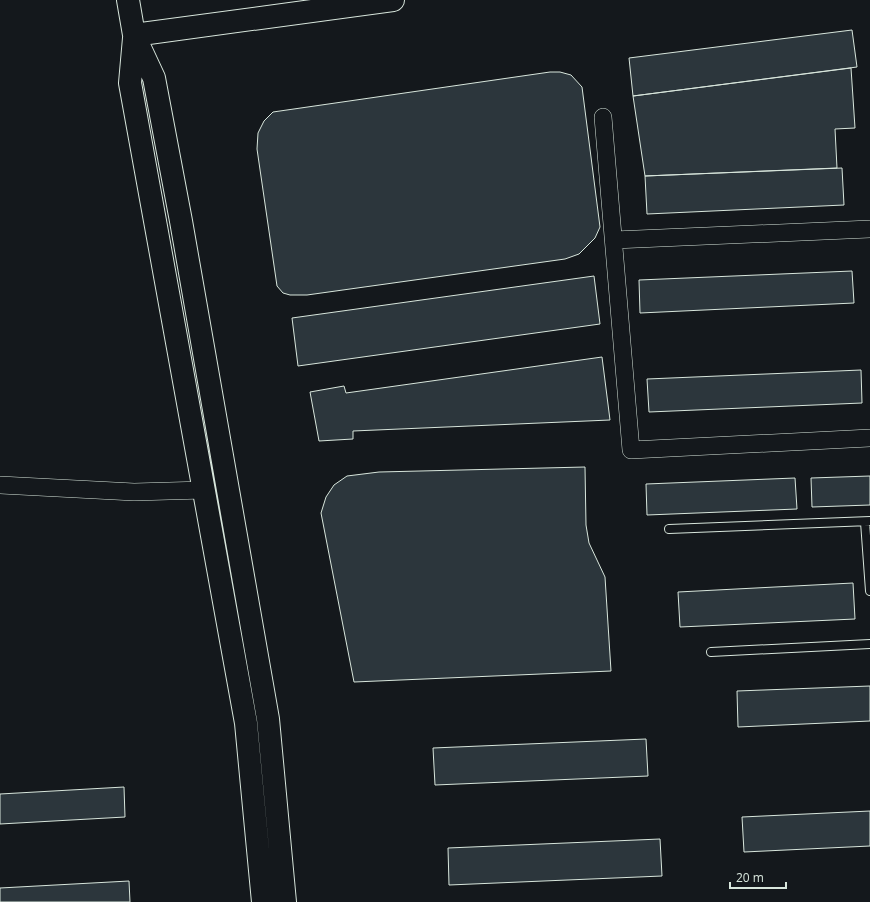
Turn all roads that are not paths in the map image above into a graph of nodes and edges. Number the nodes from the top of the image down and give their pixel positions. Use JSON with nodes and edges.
{"nodes":[{"id":1,"x":128,"y":0,"type":"edge"},
{"id":2,"x":393,"y":0,"type":"edge"},
{"id":3,"x":134,"y":34,"type":"junction"},
{"id":4,"x":603,"y":117,"type":"dead end"},
{"id":5,"x":870,"y":229,"type":"edge"},
{"id":6,"x":614,"y":240,"type":"junction"},
{"id":7,"x":870,"y":438,"type":"edge"},
{"id":8,"x":0,"y":485,"type":"edge"},
{"id":9,"x":204,"y":490,"type":"junction"},
{"id":10,"x":867,"y":522,"type":"edge"},
{"id":11,"x":669,"y":529,"type":"dead end"},
{"id":12,"x":870,"y":591,"type":"edge"},
{"id":13,"x":870,"y":644,"type":"edge"},
{"id":14,"x":711,"y":652,"type":"dead end"},
{"id":15,"x":263,"y":902,"type":"edge"},
{"id":16,"x":285,"y":902,"type":"edge"}],
"edges":[{"from":1,"to":3,"type":"main road"},
{"from":2,"to":3,"type":"main road"},
{"from":3,"to":9,"type":"main road"},
{"from":3,"to":16,"type":"main road"},
{"from":4,"to":6,"type":"street"},
{"from":5,"to":6,"type":"street"},
{"from":6,"to":7,"type":"street"},
{"from":8,"to":9,"type":"street"},
{"from":9,"to":15,"type":"main road"},
{"from":10,"to":11,"type":"lane"},
{"from":10,"to":12,"type":"lane"},
{"from":13,"to":14,"type":"lane"}]}
